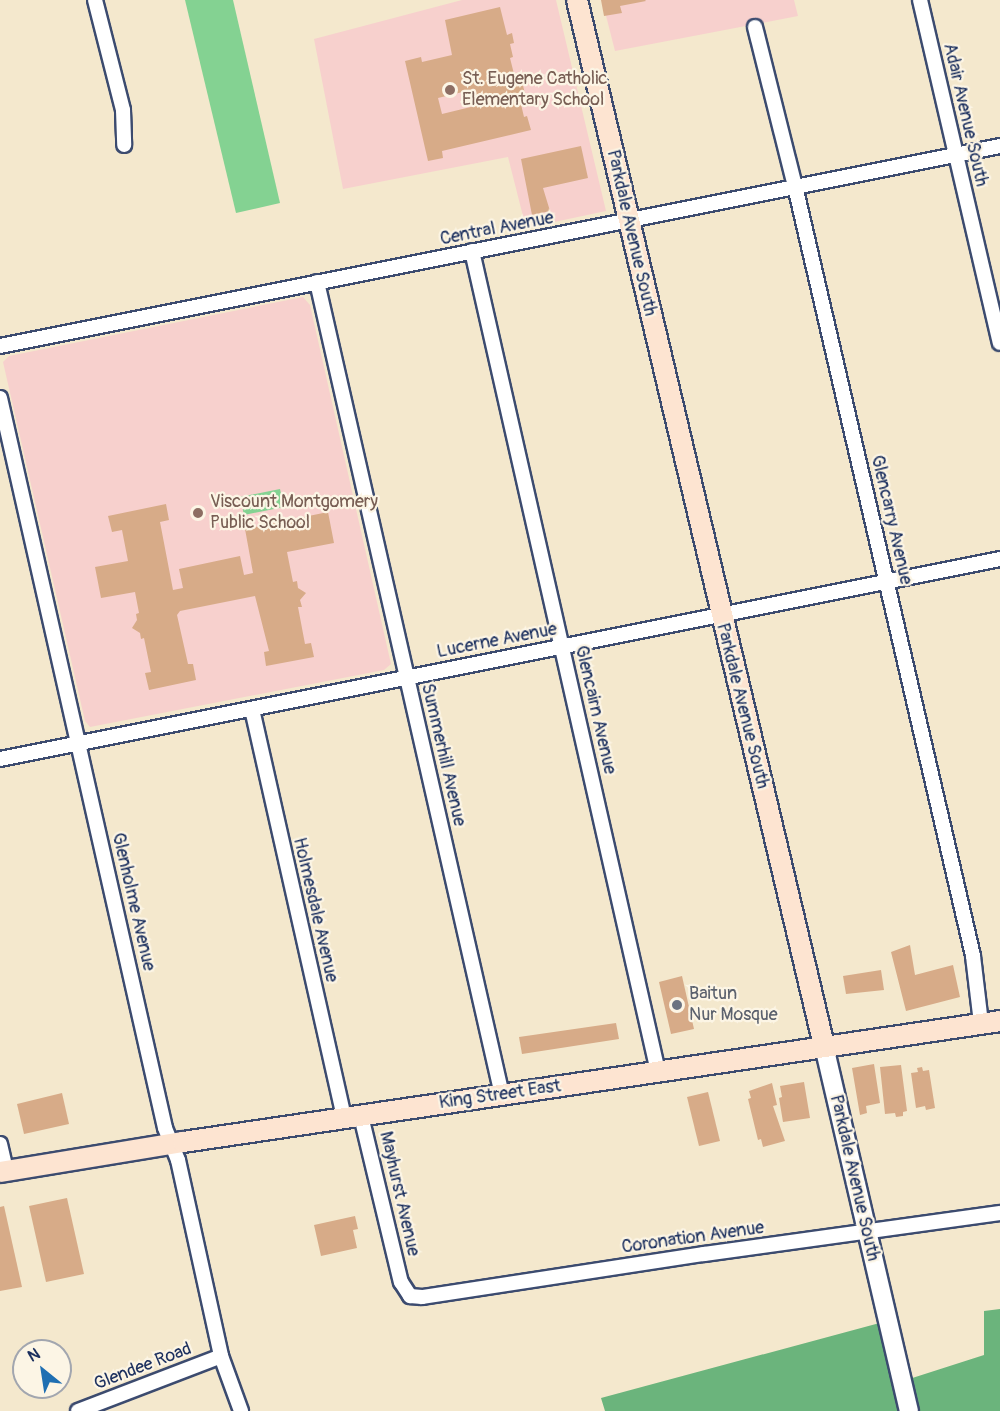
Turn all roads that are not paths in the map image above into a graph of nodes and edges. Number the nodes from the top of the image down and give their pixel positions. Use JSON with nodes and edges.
{"nodes":[{"id":1,"x":95,"y":0,"type":"edge"},
{"id":2,"x":577,"y":0,"type":"edge"},
{"id":3,"x":920,"y":0,"type":"edge"},
{"id":4,"x":755,"y":27,"type":"dead end"},
{"id":5,"x":124,"y":145,"type":"dead end"},
{"id":6,"x":1000,"y":146,"type":"edge"},
{"id":7,"x":956,"y":156,"type":"junction"},
{"id":8,"x":795,"y":186,"type":"junction"},
{"id":9,"x":627,"y":221,"type":"junction"},
{"id":10,"x":472,"y":251,"type":"junction"},
{"id":11,"x":317,"y":282,"type":"junction"},
{"id":12,"x":1000,"y":343,"type":"edge"},
{"id":13,"x":0,"y":346,"type":"edge"},
{"id":14,"x":0,"y":398,"type":"edge"},
{"id":15,"x":1000,"y":558,"type":"edge"},
{"id":16,"x":887,"y":581,"type":"junction"},
{"id":17,"x":720,"y":615,"type":"junction"},
{"id":18,"x":562,"y":647,"type":"junction"},
{"id":19,"x":407,"y":678,"type":"junction"},
{"id":20,"x":252,"y":709,"type":"junction"},
{"id":21,"x":79,"y":744,"type":"junction"},
{"id":22,"x":0,"y":759,"type":"edge"},
{"id":23,"x":991,"y":1022,"type":"edge"},
{"id":24,"x":824,"y":1046,"type":"junction"},
{"id":25,"x":658,"y":1072,"type":"junction"},
{"id":26,"x":502,"y":1095,"type":"junction"},
{"id":27,"x":353,"y":1117,"type":"junction"},
{"id":28,"x":171,"y":1143,"type":"junction"},
{"id":29,"x":0,"y":1144,"type":"edge"},
{"id":30,"x":3,"y":1171,"type":"edge"},
{"id":31,"x":1000,"y":1213,"type":"edge"},
{"id":32,"x":866,"y":1232,"type":"junction"},
{"id":33,"x":401,"y":1282,"type":"joint"},
{"id":34,"x":221,"y":1356,"type":"junction"},
{"id":35,"x":78,"y":1411,"type":"edge"},
{"id":36,"x":241,"y":1411,"type":"edge"},
{"id":37,"x":909,"y":1411,"type":"edge"}],
"edges":[{"from":1,"to":5,"type":"street"},
{"from":2,"to":9,"type":"main road","name":"Parkdale Avenue South"},
{"from":3,"to":7,"type":"street","name":"Adair Avenue South"},
{"from":4,"to":8,"type":"street","name":"Glencarry Avenue"},
{"from":6,"to":7,"type":"street","name":"Central Avenue"},
{"from":7,"to":8,"type":"street","name":"Central Avenue"},
{"from":7,"to":12,"type":"street","name":"Adair Avenue South"},
{"from":8,"to":9,"type":"street","name":"Central Avenue"},
{"from":8,"to":16,"type":"street","name":"Glencarry Avenue"},
{"from":9,"to":10,"type":"street","name":"Central Avenue"},
{"from":9,"to":17,"type":"main road","name":"Parkdale Avenue South"},
{"from":10,"to":11,"type":"street","name":"Central Avenue"},
{"from":10,"to":18,"type":"street","name":"Glencairn Avenue"},
{"from":11,"to":13,"type":"street","name":"Central Avenue"},
{"from":11,"to":19,"type":"street","name":"Summerhill Avenue"},
{"from":14,"to":21,"type":"street","name":"Glenholme Avenue"},
{"from":15,"to":16,"type":"street","name":"Lucerne Avenue"},
{"from":16,"to":17,"type":"street","name":"Lucerne Avenue"},
{"from":16,"to":23,"type":"street","name":"Glencarry Avenue"},
{"from":17,"to":18,"type":"street","name":"Lucerne Avenue"},
{"from":17,"to":24,"type":"main road","name":"Parkdale Avenue South"},
{"from":18,"to":19,"type":"street","name":"Lucerne Avenue"},
{"from":18,"to":25,"type":"street","name":"Glencairn Avenue"},
{"from":19,"to":20,"type":"street","name":"Lucerne Avenue"},
{"from":19,"to":26,"type":"street","name":"Summerhill Avenue"},
{"from":20,"to":21,"type":"street","name":"Lucerne Avenue"},
{"from":20,"to":27,"type":"street","name":"Holmesdale Avenue"},
{"from":21,"to":22,"type":"street","name":"Lucerne Avenue"},
{"from":21,"to":28,"type":"street","name":"Glenholme Avenue"},
{"from":23,"to":24,"type":"main road","name":"King Street East"},
{"from":24,"to":25,"type":"main road","name":"King Street East"},
{"from":24,"to":32,"type":"street","name":"Parkdale Avenue South"},
{"from":25,"to":26,"type":"main road","name":"King Street East"},
{"from":26,"to":27,"type":"main road","name":"King Street East"},
{"from":27,"to":28,"type":"main road","name":"King Street East"},
{"from":27,"to":33,"type":"street","name":"Mayhurst Avenue"},
{"from":28,"to":30,"type":"main road","name":"King Street East"},
{"from":28,"to":34,"type":"street","name":"Glenholme Avenue"},
{"from":29,"to":30,"type":"street"},
{"from":31,"to":32,"type":"street","name":"Coronation Avenue"},
{"from":32,"to":33,"type":"street","name":"Coronation Avenue"},
{"from":32,"to":37,"type":"street","name":"Parkdale Avenue South"},
{"from":34,"to":35,"type":"street","name":"Glendee Road"},
{"from":34,"to":36,"type":"street","name":"Glenholme Avenue"}]}
